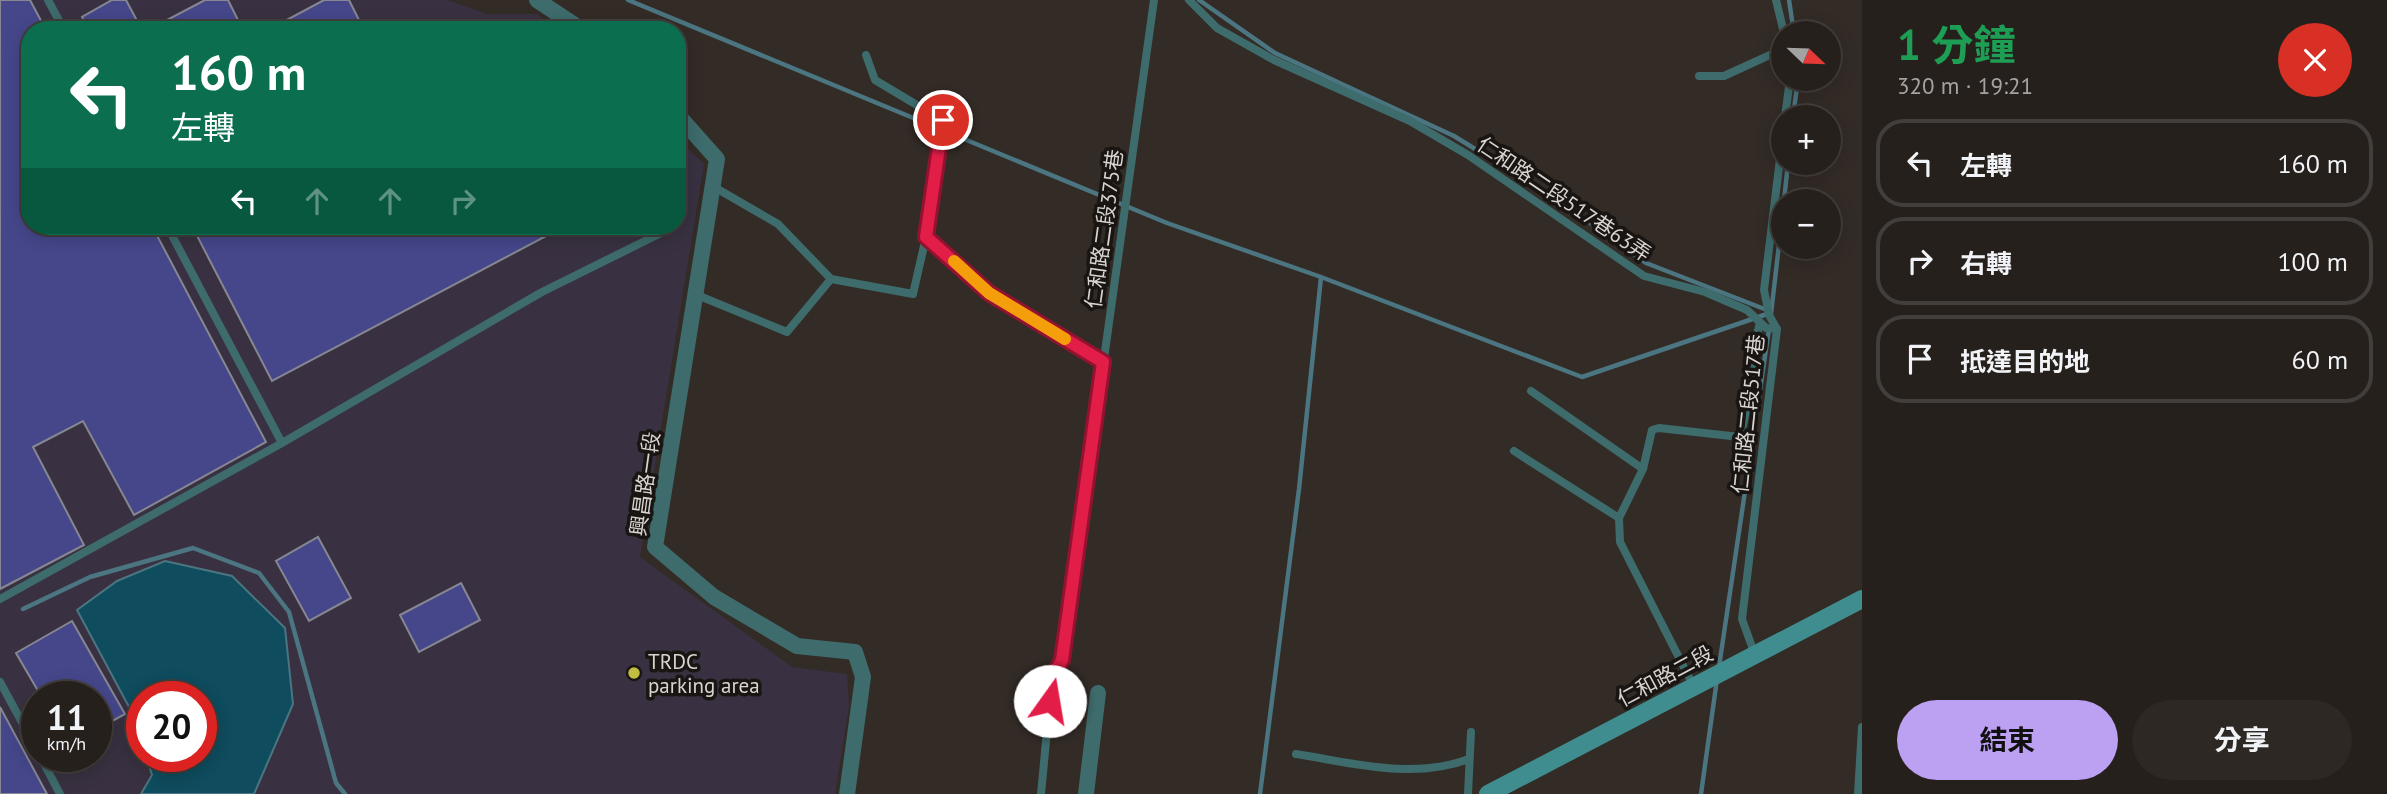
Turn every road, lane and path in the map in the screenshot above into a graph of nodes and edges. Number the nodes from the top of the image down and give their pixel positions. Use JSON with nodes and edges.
{"nodes":[{"id":1,"x":48,"y":0,"type":"edge"},
{"id":2,"x":537,"y":0,"type":"edge"},
{"id":3,"x":1154,"y":0,"type":"edge"},
{"id":4,"x":1189,"y":0,"type":"edge"},
{"id":5,"x":1776,"y":0,"type":"edge"},
{"id":6,"x":59,"y":21,"type":"edge"},
{"id":7,"x":568,"y":21,"type":"edge"},
{"id":8,"x":1781,"y":21,"type":"edge"},
{"id":9,"x":1771,"y":54,"type":"edge"},
{"id":10,"x":866,"y":55,"type":"dead end"},
{"id":11,"x":1699,"y":76,"type":"dead end"},
{"id":12,"x":686,"y":124,"type":"edge"},
{"id":13,"x":1778,"y":175,"type":"edge"},
{"id":14,"x":715,"y":187,"type":"junction"},
{"id":15,"x":172,"y":235,"type":"edge"},
{"id":16,"x":657,"y":235,"type":"edge"},
{"id":17,"x":926,"y":237,"type":"junction"},
{"id":18,"x":831,"y":279,"type":"junction"},
{"id":19,"x":697,"y":295,"type":"junction"},
{"id":20,"x":1760,"y":323,"type":"junction"},
{"id":21,"x":1777,"y":329,"type":"junction"},
{"id":22,"x":1103,"y":362,"type":"junction"},
{"id":23,"x":1531,"y":391,"type":"dead end"},
{"id":24,"x":282,"y":443,"type":"junction"},
{"id":25,"x":1514,"y":451,"type":"dead end"},
{"id":26,"x":1643,"y":469,"type":"junction"},
{"id":27,"x":1619,"y":518,"type":"junction"},
{"id":28,"x":0,"y":599,"type":"edge"},
{"id":29,"x":1862,"y":599,"type":"edge"},
{"id":30,"x":1755,"y":655,"type":"junction"},
{"id":31,"x":0,"y":682,"type":"edge"},
{"id":32,"x":1694,"y":687,"type":"junction"},
{"id":33,"x":1098,"y":693,"type":"dead end"},
{"id":34,"x":21,"y":721,"type":"edge"},
{"id":35,"x":1862,"y":727,"type":"edge"},
{"id":36,"x":1471,"y":732,"type":"dead end"},
{"id":37,"x":1296,"y":754,"type":"dead end"},
{"id":38,"x":1469,"y":759,"type":"junction"},
{"id":39,"x":48,"y":772,"type":"edge"},
{"id":40,"x":60,"y":794,"type":"edge"},
{"id":41,"x":847,"y":794,"type":"edge"},
{"id":42,"x":1041,"y":794,"type":"edge"},
{"id":43,"x":1086,"y":794,"type":"edge"},
{"id":44,"x":1468,"y":794,"type":"edge"},
{"id":45,"x":1488,"y":794,"type":"edge"},
{"id":46,"x":1858,"y":794,"type":"edge"}],
"edges":[{"from":1,"to":6,"type":"lane"},
{"from":2,"to":7,"type":"street"},
{"from":3,"to":22,"type":"lane","name":"仁和路二段375巷"},
{"from":4,"to":20,"type":"lane","name":"仁和路二段517巷63弄"},
{"from":5,"to":8,"type":"lane"},
{"from":9,"to":11,"type":"lane"},
{"from":10,"to":17,"type":"lane"},
{"from":12,"to":14,"type":"street","name":"興昌路一段"},
{"from":13,"to":21,"type":"lane","name":"仁和路二段517巷"},
{"from":14,"to":18,"type":"lane"},
{"from":14,"to":19,"type":"street","name":"興昌路一段"},
{"from":15,"to":24,"type":"lane"},
{"from":16,"to":24,"type":"lane"},
{"from":17,"to":18,"type":"lane"},
{"from":17,"to":22,"type":"lane"},
{"from":18,"to":19,"type":"lane"},
{"from":19,"to":41,"type":"street","name":"興昌路一段"},
{"from":20,"to":21,"type":"lane","name":"仁和路二段517巷63弄"},
{"from":20,"to":26,"type":"lane"},
{"from":21,"to":30,"type":"lane","name":"仁和路二段517巷"},
{"from":22,"to":42,"type":"lane","name":"仁和路二段375巷"},
{"from":23,"to":26,"type":"lane"},
{"from":24,"to":28,"type":"lane"},
{"from":25,"to":27,"type":"lane"},
{"from":26,"to":27,"type":"lane"},
{"from":27,"to":32,"type":"lane"},
{"from":29,"to":30,"type":"main road","name":"仁和路二段"},
{"from":30,"to":32,"type":"main road","name":"仁和路二段"},
{"from":31,"to":34,"type":"lane"},
{"from":32,"to":45,"type":"main road","name":"仁和路二段"},
{"from":33,"to":43,"type":"street"},
{"from":35,"to":46,"type":"lane"},
{"from":36,"to":38,"type":"lane"},
{"from":37,"to":38,"type":"lane"},
{"from":38,"to":44,"type":"lane"},
{"from":39,"to":40,"type":"lane"}]}
